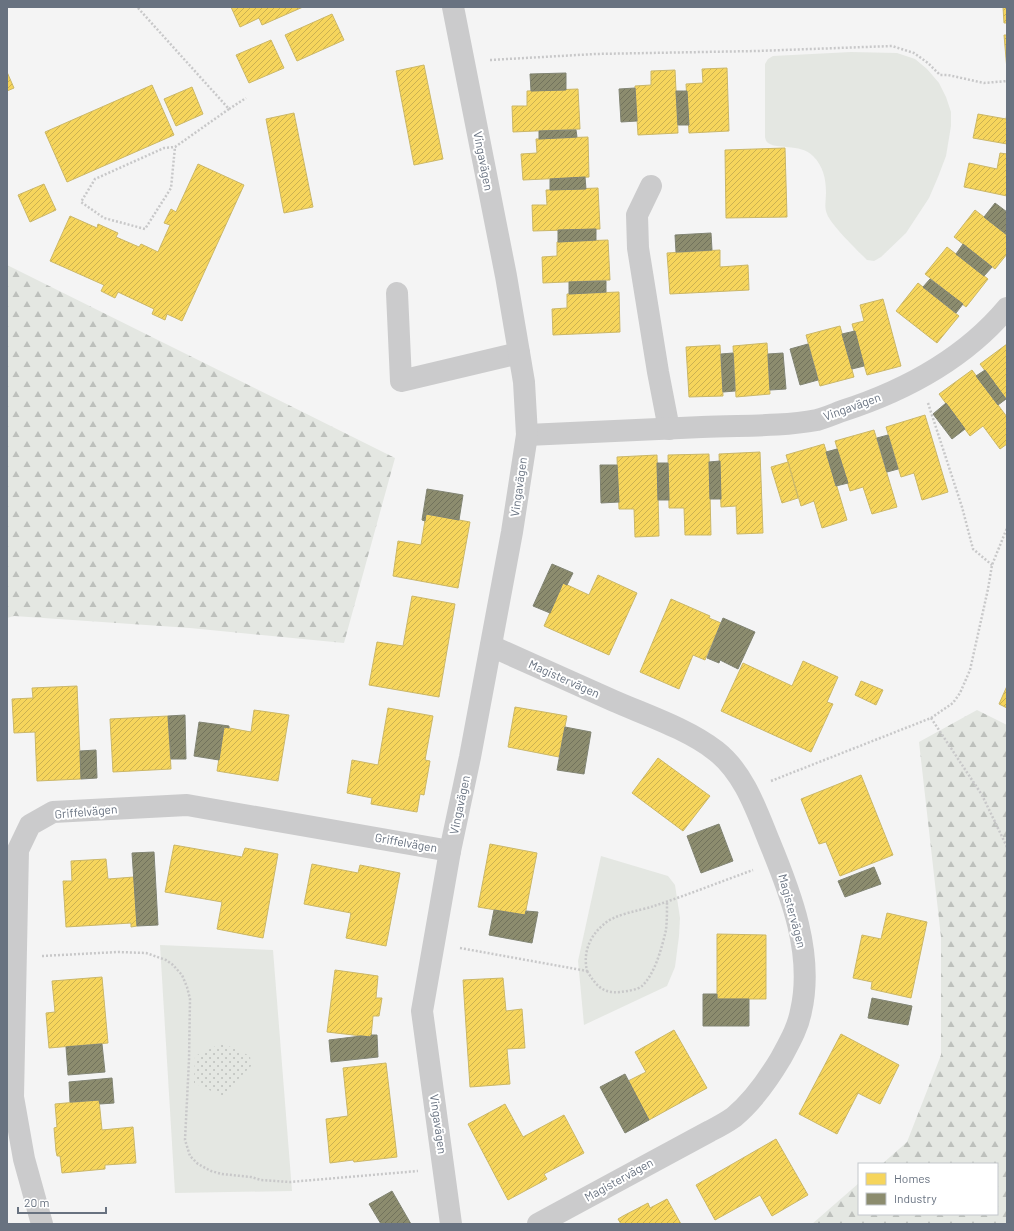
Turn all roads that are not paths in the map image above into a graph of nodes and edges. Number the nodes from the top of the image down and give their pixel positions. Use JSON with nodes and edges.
{"nodes":[{"id":1,"x":453,"y":7,"type":"edge"},
{"id":2,"x":651,"y":186,"type":"dead end"},
{"id":3,"x":397,"y":293,"type":"dead end"},
{"id":4,"x":1007,"y":308,"type":"edge"},
{"id":5,"x":519,"y":353,"type":"junction"},
{"id":6,"x":669,"y":429,"type":"junction"},
{"id":7,"x":527,"y":435,"type":"junction"},
{"id":8,"x":491,"y":646,"type":"junction"},
{"id":9,"x":450,"y":851,"type":"junction"},
{"id":10,"x":42,"y":1224,"type":"edge"},
{"id":11,"x":451,"y":1224,"type":"edge"},
{"id":12,"x":538,"y":1224,"type":"edge"}],
"edges":[{"from":1,"to":5,"type":"street","name":"Vingavägen"},
{"from":2,"to":6,"type":"street"},
{"from":3,"to":5,"type":"street"},
{"from":4,"to":6,"type":"street","name":"Vingavägen"},
{"from":5,"to":7,"type":"street","name":"Vingavägen"},
{"from":6,"to":7,"type":"street","name":"Vingavägen"},
{"from":7,"to":8,"type":"street","name":"Vingavägen"},
{"from":8,"to":9,"type":"street","name":"Vingavägen"},
{"from":8,"to":12,"type":"street","name":"Magistervägen"},
{"from":9,"to":10,"type":"street","name":"Griffelvägen"},
{"from":9,"to":11,"type":"street","name":"Vingavägen"}]}
